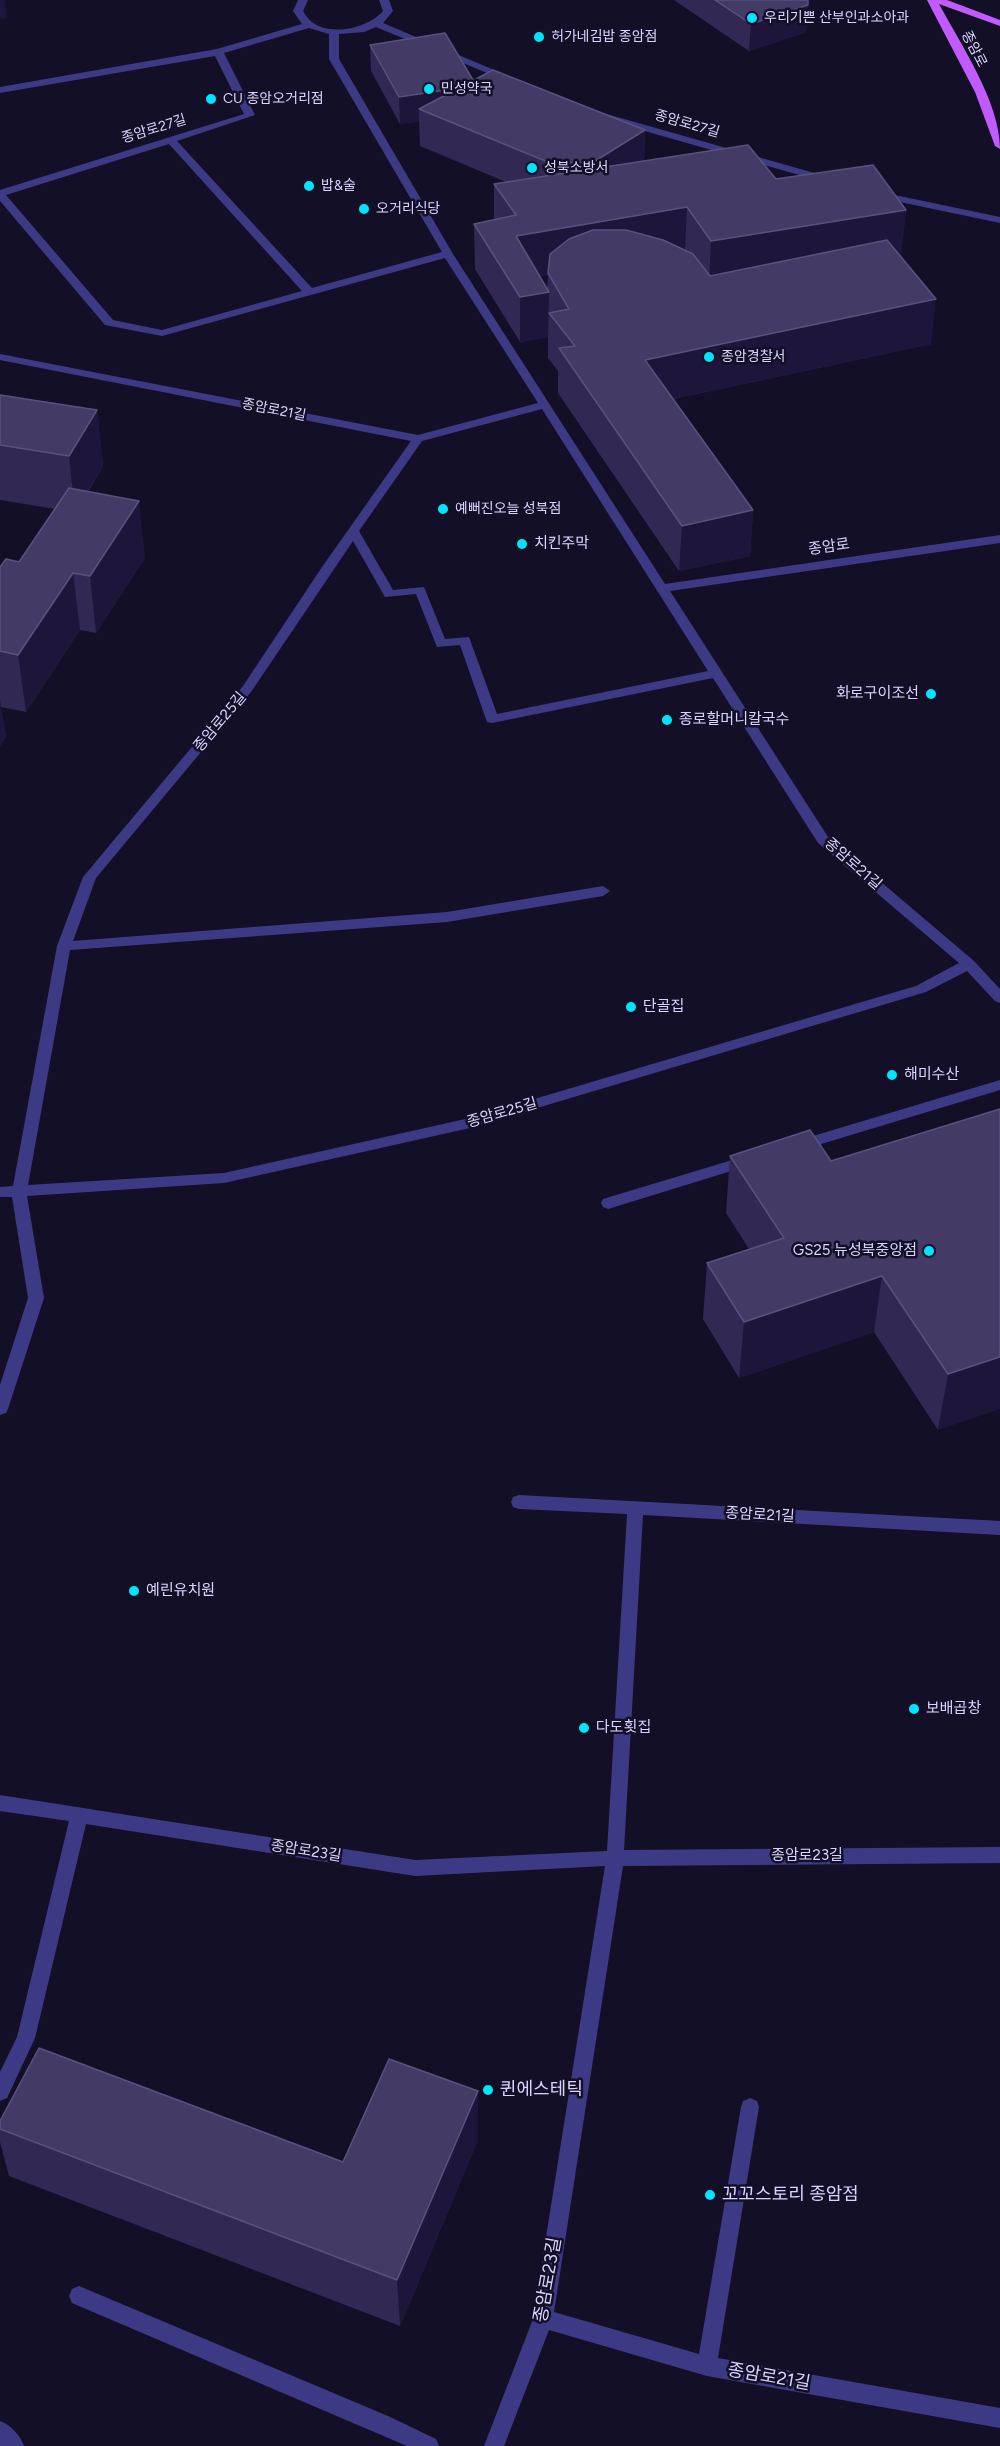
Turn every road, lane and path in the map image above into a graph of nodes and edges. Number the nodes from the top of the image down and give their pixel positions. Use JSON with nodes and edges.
{"nodes":[{"id":1,"x":303,"y":0,"type":"edge"},
{"id":2,"x":384,"y":0,"type":"edge"},
{"id":3,"x":932,"y":0,"type":"edge"},
{"id":4,"x":938,"y":0,"type":"edge"},
{"id":5,"x":1000,"y":23,"type":"edge"},
{"id":6,"x":376,"y":24,"type":"junction"},
{"id":7,"x":309,"y":25,"type":"junction"},
{"id":8,"x":334,"y":32,"type":"junction"},
{"id":9,"x":218,"y":52,"type":"junction"},
{"id":10,"x":520,"y":84,"type":"edge"},
{"id":11,"x":0,"y":90,"type":"edge"},
{"id":12,"x":587,"y":111,"type":"edge"},
{"id":13,"x":171,"y":140,"type":"junction"},
{"id":14,"x":1000,"y":146,"type":"edge"},
{"id":15,"x":838,"y":183,"type":"edge"},
{"id":16,"x":872,"y":193,"type":"edge"},
{"id":17,"x":0,"y":194,"type":"edge"},
{"id":18,"x":1000,"y":220,"type":"edge"},
{"id":19,"x":448,"y":254,"type":"junction"},
{"id":20,"x":309,"y":292,"type":"junction"},
{"id":21,"x":0,"y":357,"type":"edge"},
{"id":22,"x":545,"y":405,"type":"junction"},
{"id":23,"x":418,"y":439,"type":"junction"},
{"id":24,"x":353,"y":531,"type":"junction"},
{"id":25,"x":1000,"y":539,"type":"edge"},
{"id":26,"x":663,"y":588,"type":"junction"},
{"id":27,"x":717,"y":674,"type":"junction"},
{"id":28,"x":603,"y":891,"type":"dead end"},
{"id":29,"x":64,"y":946,"type":"junction"},
{"id":30,"x":969,"y":964,"type":"junction"},
{"id":31,"x":1000,"y":998,"type":"edge"},
{"id":32,"x":1000,"y":1085,"type":"edge"},
{"id":33,"x":787,"y":1149,"type":"edge"},
{"id":34,"x":765,"y":1155,"type":"edge"},
{"id":35,"x":0,"y":1192,"type":"edge"},
{"id":36,"x":19,"y":1192,"type":"junction"},
{"id":37,"x":608,"y":1203,"type":"dead end"},
{"id":38,"x":0,"y":1409,"type":"edge"},
{"id":39,"x":519,"y":1502,"type":"dead end"},
{"id":40,"x":635,"y":1508,"type":"junction"},
{"id":41,"x":1000,"y":1528,"type":"edge"},
{"id":42,"x":0,"y":1803,"type":"edge"},
{"id":43,"x":79,"y":1816,"type":"junction"},
{"id":44,"x":1000,"y":1855,"type":"edge"},
{"id":45,"x":615,"y":1858,"type":"junction"},
{"id":46,"x":0,"y":2092,"type":"edge"},
{"id":47,"x":750,"y":2107,"type":"dead end"},
{"id":48,"x":79,"y":2296,"type":"dead end"},
{"id":49,"x":543,"y":2319,"type":"junction"},
{"id":50,"x":707,"y":2366,"type":"junction"},
{"id":51,"x":1000,"y":2418,"type":"edge"},
{"id":52,"x":0,"y":2431,"type":"edge"},
{"id":53,"x":14,"y":2446,"type":"edge"},
{"id":54,"x":429,"y":2446,"type":"edge"},
{"id":55,"x":494,"y":2446,"type":"edge"}],
"edges":[{"from":1,"to":7,"type":"street"},
{"from":2,"to":6,"type":"street"},
{"from":3,"to":14,"type":"main road","name":"종암로"},
{"from":4,"to":5,"type":"main road"},
{"from":6,"to":8,"type":"street"},
{"from":6,"to":10,"type":"street"},
{"from":7,"to":8,"type":"street"},
{"from":7,"to":9,"type":"street"},
{"from":8,"to":19,"type":"street","name":"종암로21길"},
{"from":9,"to":11,"type":"street"},
{"from":9,"to":13,"type":"street","name":"종암로27길"},
{"from":12,"to":15,"type":"street","name":"종암로27길"},
{"from":13,"to":17,"type":"street","name":"종암로27길"},
{"from":13,"to":20,"type":"street"},
{"from":16,"to":18,"type":"street"},
{"from":17,"to":20,"type":"street"},
{"from":19,"to":20,"type":"street"},
{"from":19,"to":22,"type":"street","name":"종암로21길"},
{"from":21,"to":23,"type":"street","name":"종암로21길"},
{"from":22,"to":23,"type":"street","name":"종암로21길"},
{"from":22,"to":26,"type":"street","name":"종암로21길"},
{"from":23,"to":24,"type":"street","name":"종암로25길"},
{"from":24,"to":27,"type":"street"},
{"from":24,"to":29,"type":"street","name":"종암로25길"},
{"from":25,"to":26,"type":"street","name":"종암로"},
{"from":26,"to":27,"type":"street","name":"종암로21길"},
{"from":27,"to":30,"type":"street","name":"종암로21길"},
{"from":28,"to":29,"type":"street"},
{"from":29,"to":36,"type":"street","name":"종암로25길"},
{"from":30,"to":31,"type":"street","name":"종암로21길"},
{"from":30,"to":36,"type":"street","name":"종암로25길"},
{"from":32,"to":33,"type":"street"},
{"from":34,"to":37,"type":"street"},
{"from":35,"to":36,"type":"street","name":"종암로25길"},
{"from":36,"to":38,"type":"street"},
{"from":39,"to":40,"type":"street","name":"종암로21길"},
{"from":40,"to":41,"type":"street","name":"종암로21길"},
{"from":40,"to":45,"type":"street"},
{"from":42,"to":43,"type":"street","name":"종암로23길"},
{"from":43,"to":45,"type":"street","name":"종암로23길"},
{"from":43,"to":46,"type":"street"},
{"from":44,"to":45,"type":"street","name":"종암로23길"},
{"from":45,"to":49,"type":"street","name":"종암로23길"},
{"from":47,"to":50,"type":"street"},
{"from":48,"to":54,"type":"street"},
{"from":49,"to":50,"type":"street","name":"종암로21길"},
{"from":49,"to":55,"type":"street","name":"종암로23길"},
{"from":50,"to":51,"type":"street","name":"종암로21길"},
{"from":52,"to":53,"type":"street"}]}
